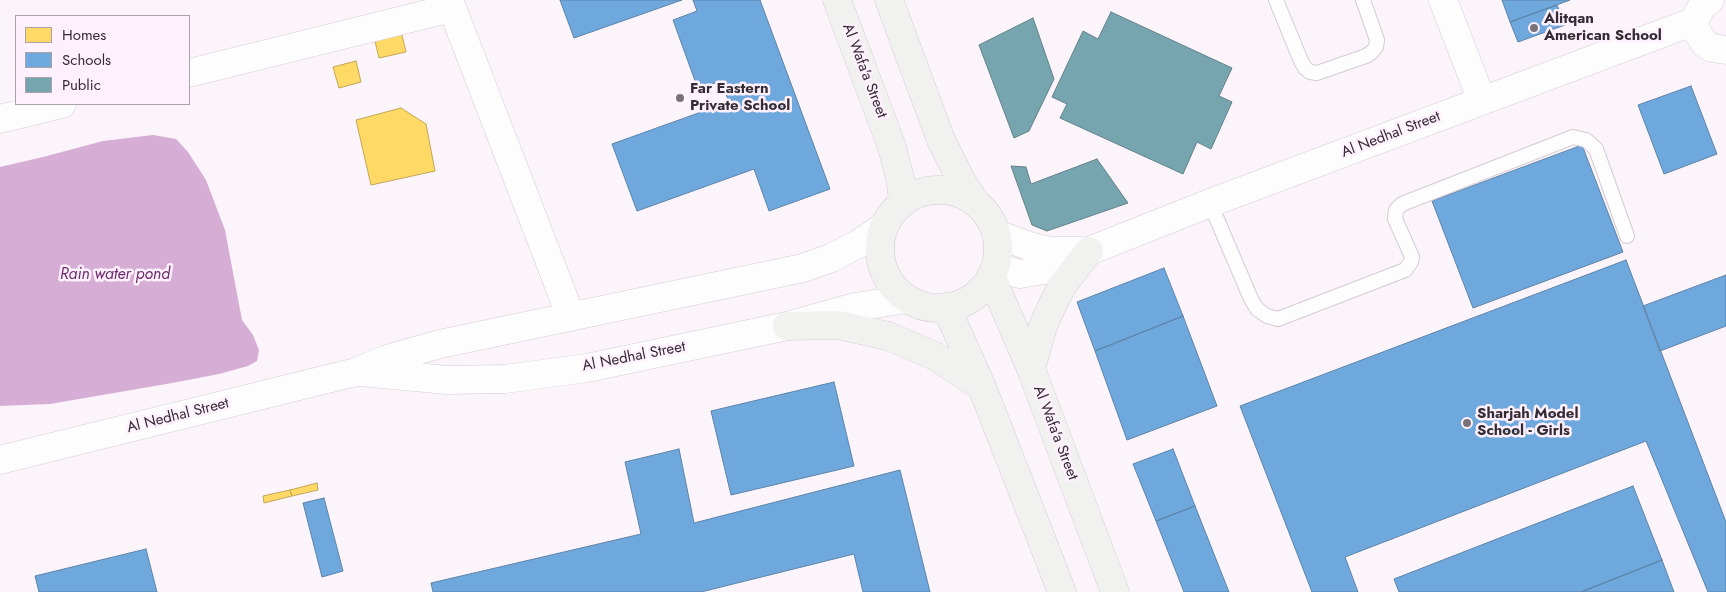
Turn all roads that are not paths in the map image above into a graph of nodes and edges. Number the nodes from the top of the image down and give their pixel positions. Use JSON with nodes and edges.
{"nodes":[{"id":1,"x":837,"y":0,"type":"edge"},
{"id":2,"x":889,"y":0,"type":"edge"},
{"id":3,"x":1276,"y":0,"type":"edge"},
{"id":4,"x":1363,"y":0,"type":"edge"},
{"id":5,"x":1443,"y":0,"type":"edge"},
{"id":6,"x":450,"y":4,"type":"edge"},
{"id":7,"x":1703,"y":11,"type":"edge"},
{"id":8,"x":1726,"y":50,"type":"edge"},
{"id":9,"x":190,"y":73,"type":"edge"},
{"id":10,"x":1482,"y":101,"type":"junction"},
{"id":11,"x":58,"y":105,"type":"edge"},
{"id":12,"x":0,"y":119,"type":"edge"},
{"id":13,"x":903,"y":201,"type":"junction"},
{"id":14,"x":974,"y":202,"type":"junction"},
{"id":15,"x":1210,"y":203,"type":"junction"},
{"id":16,"x":883,"y":227,"type":"junction"},
{"id":17,"x":996,"y":234,"type":"junction"},
{"id":18,"x":1628,"y":236,"type":"dead end"},
{"id":19,"x":1089,"y":251,"type":"junction"},
{"id":20,"x":993,"y":272,"type":"junction"},
{"id":21,"x":907,"y":299,"type":"junction"},
{"id":22,"x":946,"y":308,"type":"junction"},
{"id":23,"x":571,"y":317,"type":"junction"},
{"id":24,"x":787,"y":326,"type":"junction"},
{"id":25,"x":1030,"y":369,"type":"junction"},
{"id":26,"x":356,"y":372,"type":"junction"},
{"id":27,"x":982,"y":387,"type":"junction"},
{"id":28,"x":0,"y":460,"type":"edge"},
{"id":29,"x":1062,"y":592,"type":"edge"},
{"id":30,"x":1115,"y":592,"type":"edge"}],
"edges":[{"from":1,"to":13,"type":"street","name":"Al Wafa'a Street"},
{"from":2,"to":14,"type":"street"},
{"from":3,"to":4,"type":"lane"},
{"from":5,"to":10,"type":"street"},
{"from":6,"to":9,"type":"street"},
{"from":6,"to":23,"type":"street"},
{"from":7,"to":8,"type":"street"},
{"from":7,"to":10,"type":"street","name":"Al Nedhal Street"},
{"from":10,"to":15,"type":"street","name":"Al Nedhal Street"},
{"from":11,"to":12,"type":"street"},
{"from":13,"to":14,"type":"street"},
{"from":13,"to":16,"type":"street"},
{"from":14,"to":17,"type":"street"},
{"from":15,"to":18,"type":"lane"},
{"from":15,"to":19,"type":"street","name":"Al Nedhal Street"},
{"from":16,"to":21,"type":"street"},
{"from":16,"to":23,"type":"street","name":"Al Nedhal Street"},
{"from":17,"to":19,"type":"street","name":"Al Nedhal Street"},
{"from":17,"to":20,"type":"street"},
{"from":19,"to":20,"type":"street","name":"Al Nedhal Street"},
{"from":19,"to":25,"type":"street"},
{"from":20,"to":22,"type":"street"},
{"from":20,"to":25,"type":"street","name":"Al Wafa'a Street"},
{"from":21,"to":22,"type":"street"},
{"from":21,"to":24,"type":"street","name":"Al Nedhal Street"},
{"from":22,"to":27,"type":"street"},
{"from":23,"to":26,"type":"street","name":"Al Nedhal Street"},
{"from":24,"to":26,"type":"street","name":"Al Nedhal Street"},
{"from":24,"to":27,"type":"street"},
{"from":25,"to":30,"type":"street","name":"Al Wafa'a Street"},
{"from":26,"to":28,"type":"street","name":"Al Nedhal Street"},
{"from":27,"to":29,"type":"street"}]}
